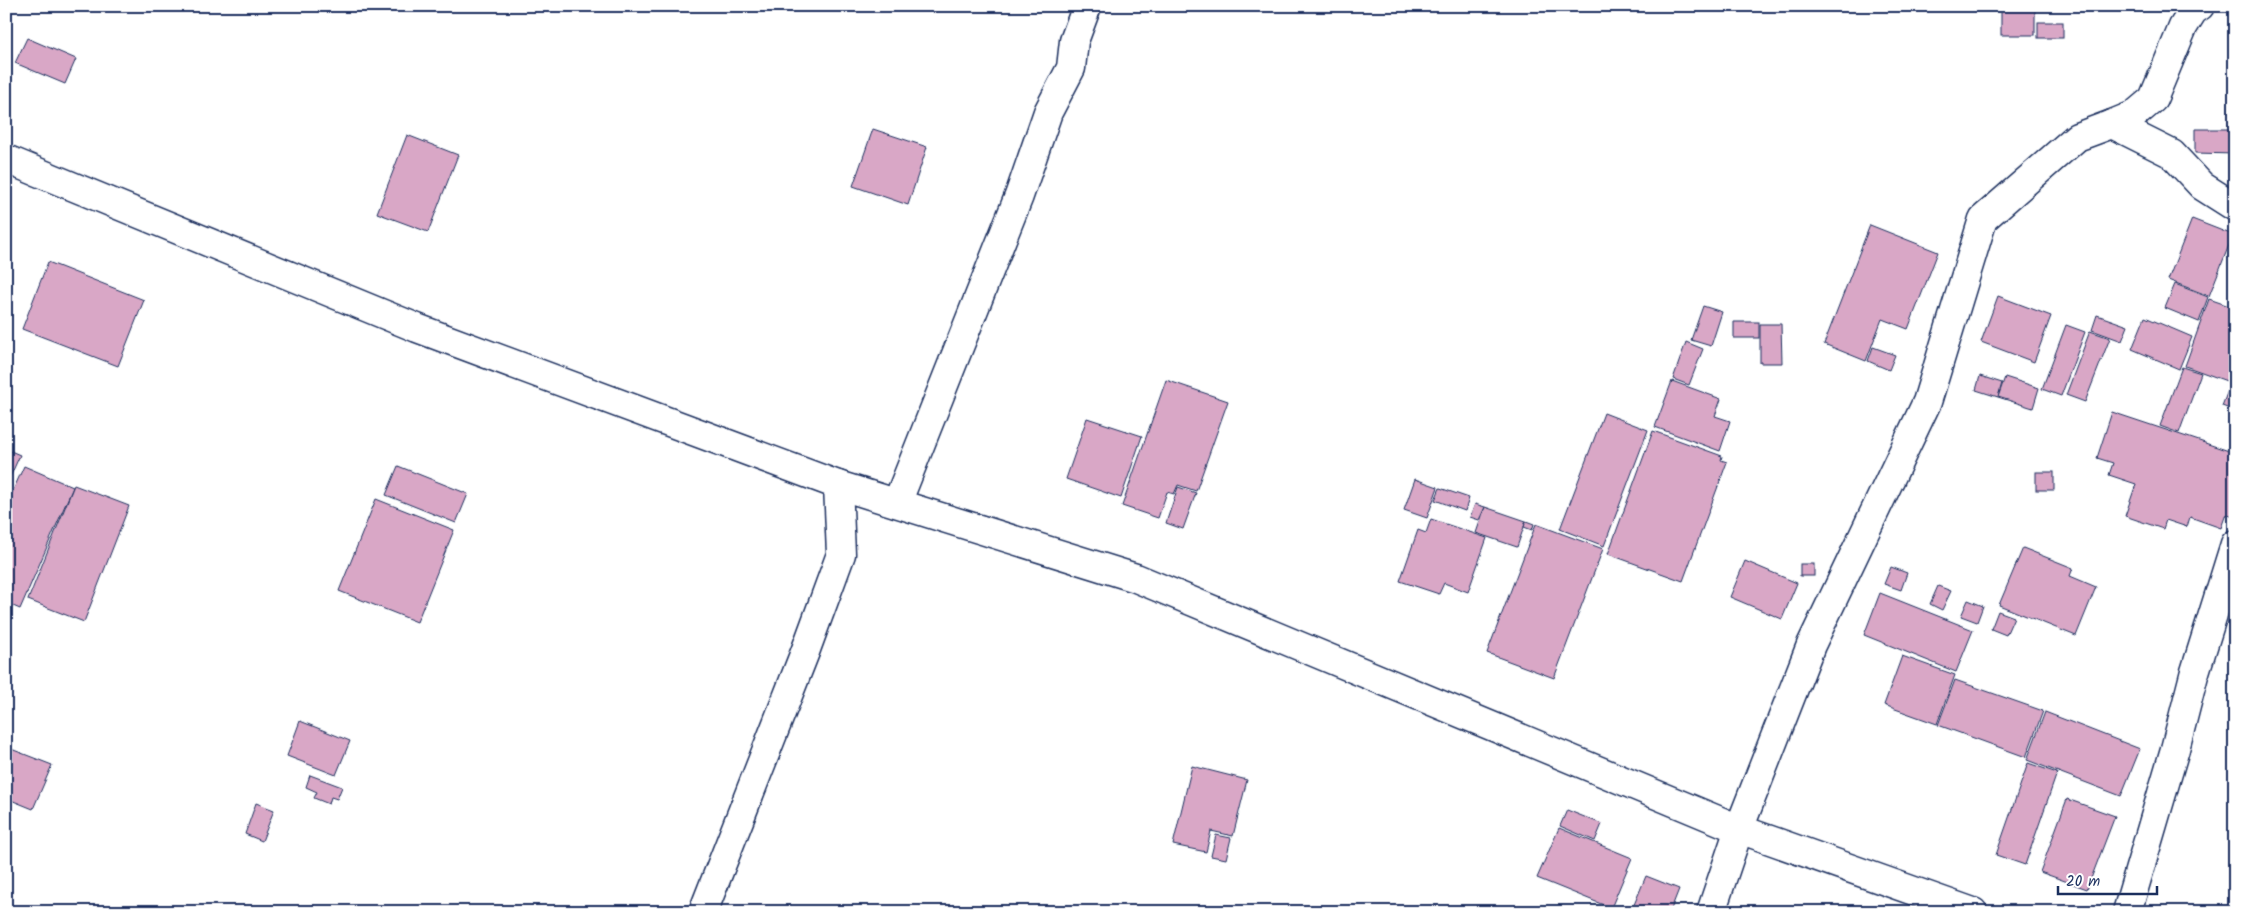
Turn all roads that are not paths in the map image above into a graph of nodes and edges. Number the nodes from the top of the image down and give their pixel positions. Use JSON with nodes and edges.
{"nodes":[{"id":1,"x":1087,"y":6,"type":"edge"},
{"id":2,"x":2200,"y":6,"type":"edge"},
{"id":3,"x":2112,"y":124,"type":"junction"},
{"id":4,"x":6,"y":159,"type":"edge"},
{"id":5,"x":2235,"y":207,"type":"edge"},
{"id":6,"x":838,"y":485,"type":"junction"},
{"id":7,"x":897,"y":503,"type":"junction"},
{"id":8,"x":2235,"y":544,"type":"edge"},
{"id":9,"x":1738,"y":829,"type":"junction"},
{"id":10,"x":703,"y":912,"type":"edge"},
{"id":11,"x":1711,"y":912,"type":"edge"},
{"id":12,"x":1973,"y":912,"type":"edge"},
{"id":13,"x":2126,"y":912,"type":"edge"}],
"edges":[{"from":1,"to":7,"type":"street"},
{"from":2,"to":3,"type":"street"},
{"from":3,"to":5,"type":"street"},
{"from":3,"to":9,"type":"street"},
{"from":4,"to":6,"type":"street"},
{"from":6,"to":7,"type":"street"},
{"from":6,"to":10,"type":"street"},
{"from":7,"to":9,"type":"street"},
{"from":8,"to":13,"type":"street"},
{"from":9,"to":11,"type":"street"},
{"from":9,"to":12,"type":"street"}]}
